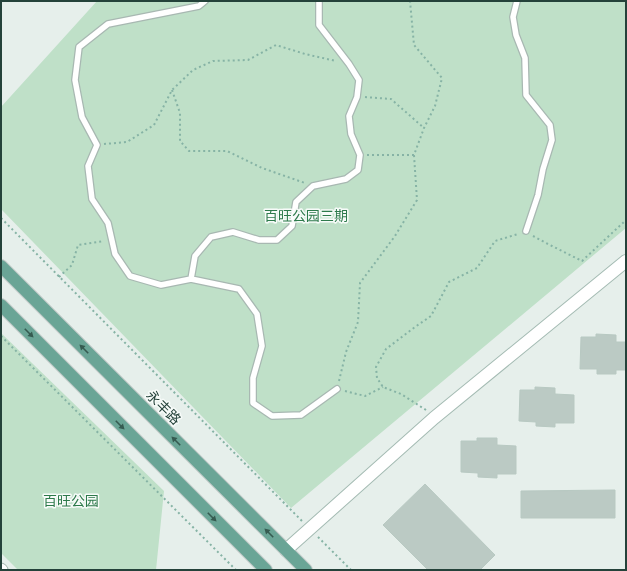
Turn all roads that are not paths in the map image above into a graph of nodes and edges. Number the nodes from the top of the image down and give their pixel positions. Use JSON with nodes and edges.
{"nodes":[{"id":1,"x":205,"y":1,"type":"edge"},
{"id":2,"x":319,"y":1,"type":"edge"},
{"id":3,"x":517,"y":1,"type":"edge"},
{"id":4,"x":526,"y":232,"type":"road end"},
{"id":5,"x":626,"y":261,"type":"edge"},
{"id":6,"x":1,"y":266,"type":"edge"},
{"id":7,"x":192,"y":279,"type":"junction"},
{"id":8,"x":1,"y":305,"type":"edge"},
{"id":9,"x":337,"y":389,"type":"road end"},
{"id":10,"x":286,"y":550,"type":"junction"},
{"id":11,"x":266,"y":570,"type":"edge"},
{"id":12,"x":306,"y":570,"type":"edge"}],
"edges":[{"from":1,"to":7,"type":"lane"},
{"from":2,"to":7,"type":"lane"},
{"from":3,"to":4,"type":"lane"},
{"from":5,"to":10,"type":"street"},
{"from":10,"to":6,"type":"main road","name":"永丰路","one_way":true},
{"from":7,"to":9,"type":"lane"},
{"from":8,"to":11,"type":"main road","one_way":true},
{"from":10,"to":12,"type":"main road","name":"永丰路"}]}
